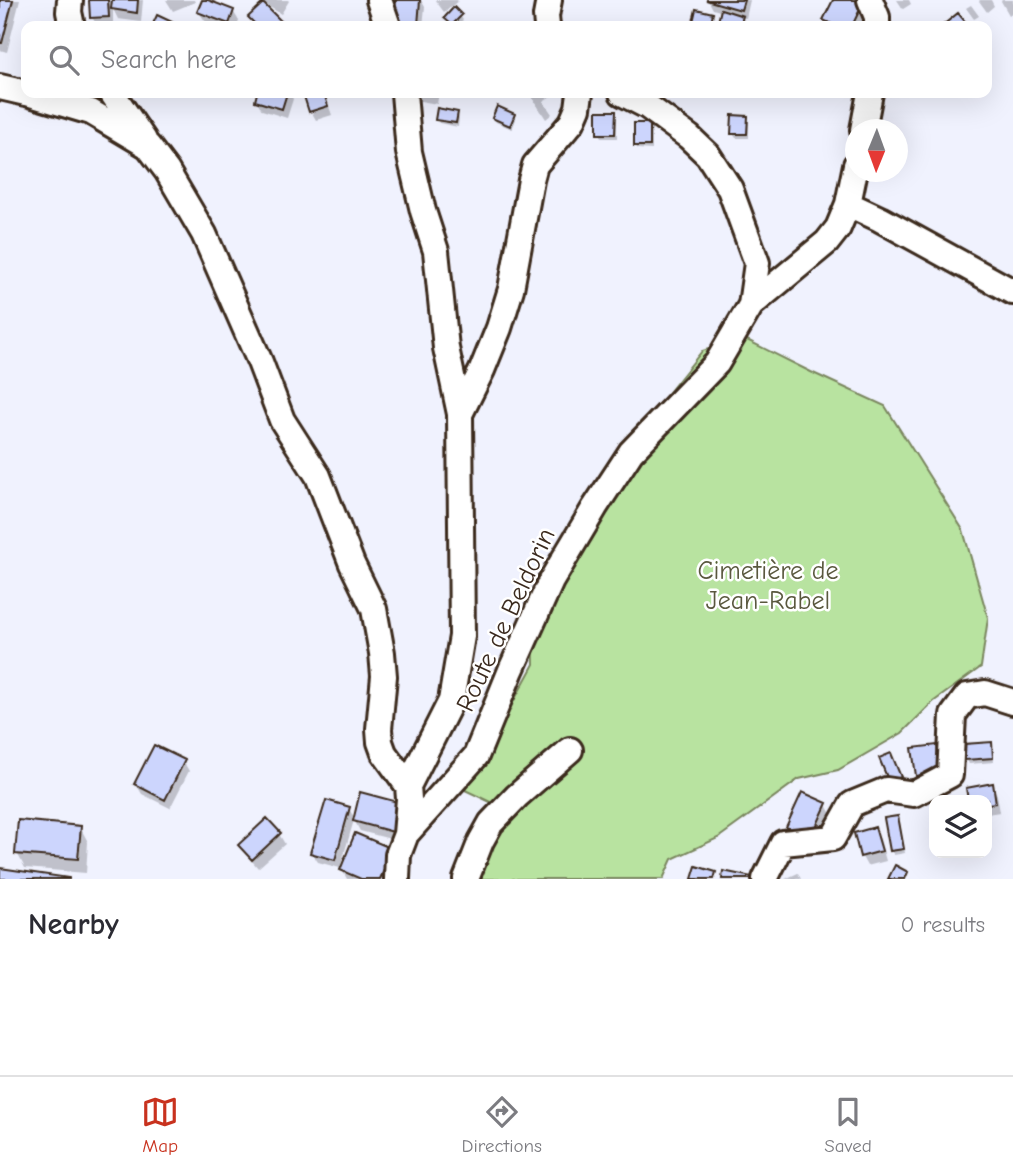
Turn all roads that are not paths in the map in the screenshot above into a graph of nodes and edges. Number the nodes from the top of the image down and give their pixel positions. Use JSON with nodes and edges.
{"nodes":[{"id":1,"x":70,"y":0,"type":"edge"},
{"id":2,"x":379,"y":0,"type":"edge"},
{"id":3,"x":549,"y":0,"type":"edge"},
{"id":4,"x":870,"y":0,"type":"edge"},
{"id":5,"x":71,"y":21,"type":"edge"},
{"id":6,"x":386,"y":21,"type":"edge"},
{"id":7,"x":546,"y":21,"type":"edge"},
{"id":8,"x":877,"y":21,"type":"edge"},
{"id":9,"x":0,"y":87,"type":"edge"},
{"id":10,"x":21,"y":92,"type":"edge"},
{"id":11,"x":43,"y":98,"type":"edge"},
{"id":12,"x":114,"y":98,"type":"edge"},
{"id":13,"x":404,"y":98,"type":"edge"},
{"id":14,"x":579,"y":98,"type":"edge"},
{"id":15,"x":632,"y":98,"type":"edge"},
{"id":16,"x":869,"y":98,"type":"edge"},
{"id":17,"x":865,"y":119,"type":"edge"},
{"id":18,"x":148,"y":146,"type":"junction"},
{"id":19,"x":853,"y":182,"type":"edge"},
{"id":20,"x":848,"y":204,"type":"junction"},
{"id":21,"x":1013,"y":292,"type":"edge"},
{"id":22,"x":751,"y":304,"type":"junction"},
{"id":23,"x":460,"y":414,"type":"junction"},
{"id":24,"x":1013,"y":702,"type":"edge"},
{"id":25,"x":570,"y":750,"type":"dead end"},
{"id":26,"x":408,"y":786,"type":"junction"},
{"id":27,"x":406,"y":834,"type":"junction"},
{"id":28,"x":397,"y":879,"type":"edge"},
{"id":29,"x":466,"y":879,"type":"edge"},
{"id":30,"x":765,"y":879,"type":"edge"}],
"edges":[{"from":1,"to":5,"type":"street"},
{"from":2,"to":6,"type":"street"},
{"from":3,"to":7,"type":"street"},
{"from":4,"to":8,"type":"street"},
{"from":9,"to":10,"type":"street"},
{"from":11,"to":18,"type":"street"},
{"from":12,"to":18,"type":"street"},
{"from":13,"to":23,"type":"street"},
{"from":14,"to":23,"type":"street"},
{"from":15,"to":22,"type":"street","name":"Route de Beldorin"},
{"from":16,"to":17,"type":"street"},
{"from":18,"to":26,"type":"street"},
{"from":19,"to":20,"type":"street"},
{"from":20,"to":21,"type":"street"},
{"from":20,"to":22,"type":"street"},
{"from":22,"to":27,"type":"street","name":"Route de Beldorin"},
{"from":23,"to":26,"type":"street"},
{"from":24,"to":30,"type":"street"},
{"from":25,"to":29,"type":"street"},
{"from":26,"to":27,"type":"street"},
{"from":27,"to":28,"type":"street","name":"Route de Beldorin"}]}
